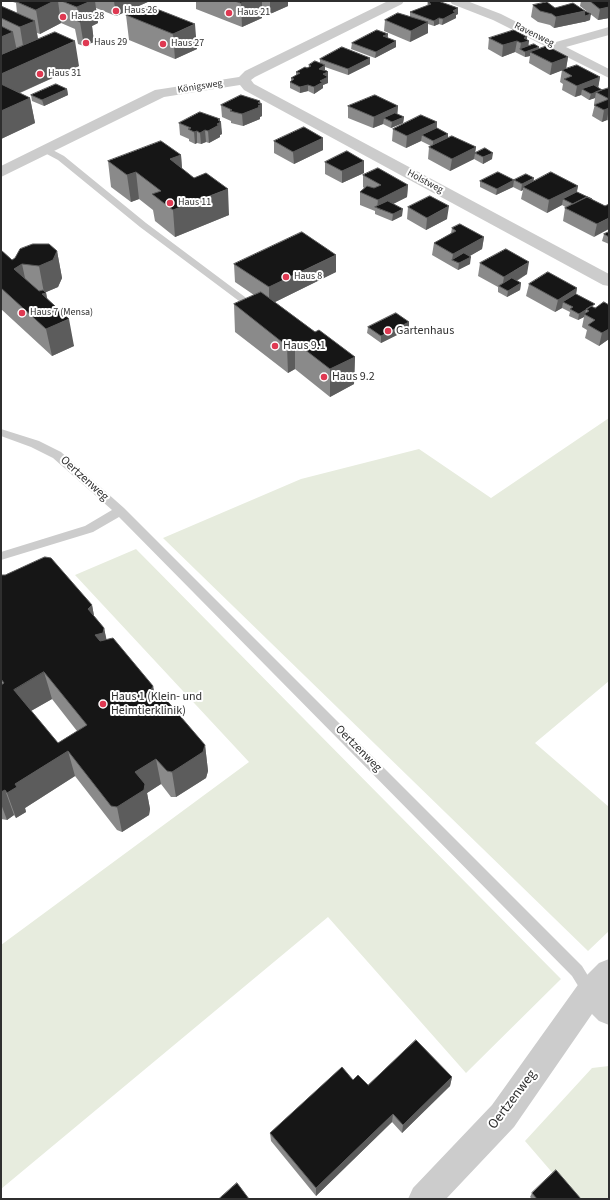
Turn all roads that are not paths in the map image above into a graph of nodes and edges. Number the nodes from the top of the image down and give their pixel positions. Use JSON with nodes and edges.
{"nodes":[{"id":1,"x":398,"y":1,"type":"edge"},
{"id":2,"x":456,"y":1,"type":"edge"},
{"id":3,"x":609,"y":31,"type":"edge"},
{"id":4,"x":556,"y":46,"type":"junction"},
{"id":5,"x":609,"y":74,"type":"edge"},
{"id":6,"x":243,"y":80,"type":"junction"},
{"id":7,"x":46,"y":150,"type":"junction"},
{"id":8,"x":1,"y":172,"type":"edge"},
{"id":9,"x":609,"y":281,"type":"edge"},
{"id":10,"x":250,"y":305,"type":"edge"},
{"id":11,"x":1,"y":432,"type":"edge"},
{"id":12,"x":120,"y":511,"type":"junction"},
{"id":13,"x":1,"y":556,"type":"edge"},
{"id":14,"x":603,"y":992,"type":"edge"},
{"id":15,"x":424,"y":1199,"type":"edge"}],
"edges":[{"from":1,"to":6,"type":"street","name":"Königsweg"},
{"from":2,"to":4,"type":"street","name":"Ravenweg"},
{"from":3,"to":4,"type":"street"},
{"from":4,"to":5,"type":"street","name":"Ravenweg"},
{"from":6,"to":7,"type":"street","name":"Königsweg"},
{"from":6,"to":9,"type":"street","name":"Holstweg"},
{"from":7,"to":8,"type":"street","name":"Königsweg"},
{"from":7,"to":10,"type":"lane"},
{"from":11,"to":12,"type":"lane","name":"Oertzenweg"},
{"from":12,"to":13,"type":"lane","name":"Oertzenweg"},
{"from":12,"to":14,"type":"lane","name":"Oertzenweg"},
{"from":14,"to":15,"type":"street","name":"Oertzenweg"}]}
